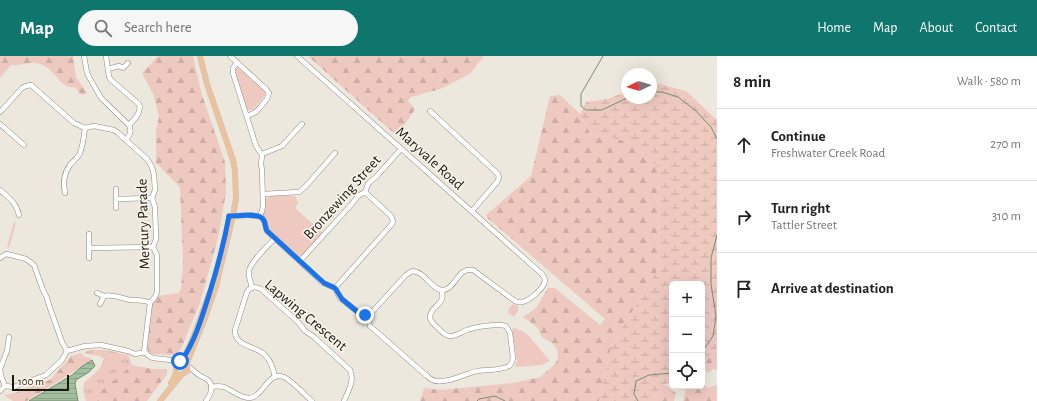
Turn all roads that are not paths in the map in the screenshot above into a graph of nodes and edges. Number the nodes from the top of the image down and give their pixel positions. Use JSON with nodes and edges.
{"nodes":[{"id":1,"x":84,"y":56,"type":"edge"},
{"id":2,"x":106,"y":56,"type":"edge"},
{"id":3,"x":196,"y":56,"type":"edge"},
{"id":4,"x":200,"y":56,"type":"edge"},
{"id":5,"x":230,"y":56,"type":"edge"},
{"id":6,"x":297,"y":56,"type":"edge"},
{"id":7,"x":128,"y":62,"type":"dead end"},
{"id":8,"x":237,"y":62,"type":"junction"},
{"id":9,"x":108,"y":69,"type":"junction"},
{"id":10,"x":430,"y":111,"type":"dead end"},
{"id":11,"x":0,"y":112,"type":"edge"},
{"id":12,"x":247,"y":116,"type":"junction"},
{"id":13,"x":0,"y":124,"type":"edge"},
{"id":14,"x":302,"y":124,"type":"dead end"},
{"id":15,"x":129,"y":125,"type":"junction"},
{"id":16,"x":85,"y":128,"type":"junction"},
{"id":17,"x":126,"y":140,"type":"junction"},
{"id":18,"x":24,"y":145,"type":"dead end"},
{"id":19,"x":401,"y":149,"type":"junction"},
{"id":20,"x":335,"y":153,"type":"dead end"},
{"id":21,"x":262,"y":154,"type":"junction"},
{"id":22,"x":116,"y":189,"type":"dead end"},
{"id":23,"x":0,"y":190,"type":"edge"},
{"id":24,"x":365,"y":192,"type":"junction"},
{"id":25,"x":65,"y":193,"type":"dead end"},
{"id":26,"x":263,"y":194,"type":"junction"},
{"id":27,"x":152,"y":198,"type":"junction"},
{"id":28,"x":116,"y":199,"type":"junction"},
{"id":29,"x":116,"y":208,"type":"dead end"},
{"id":30,"x":472,"y":211,"type":"junction"},
{"id":31,"x":19,"y":215,"type":"dead end"},
{"id":32,"x":231,"y":216,"type":"junction"},
{"id":33,"x":260,"y":216,"type":"junction"},
{"id":34,"x":89,"y":234,"type":"dead end"},
{"id":35,"x":275,"y":238,"type":"junction"},
{"id":36,"x":154,"y":247,"type":"junction"},
{"id":37,"x":89,"y":248,"type":"junction"},
{"id":38,"x":0,"y":258,"type":"edge"},
{"id":39,"x":89,"y":258,"type":"dead end"},
{"id":40,"x":300,"y":261,"type":"junction"},
{"id":41,"x":252,"y":288,"type":"junction"},
{"id":42,"x":335,"y":288,"type":"junction"},
{"id":43,"x":442,"y":290,"type":"junction"},
{"id":44,"x":98,"y":293,"type":"dead end"},
{"id":45,"x":104,"y":296,"type":"junction"},
{"id":46,"x":150,"y":303,"type":"junction"},
{"id":47,"x":100,"y":304,"type":"dead end"},
{"id":48,"x":367,"y":315,"type":"junction"},
{"id":49,"x":9,"y":337,"type":"dead end"},
{"id":50,"x":67,"y":351,"type":"junction"},
{"id":51,"x":144,"y":352,"type":"junction"},
{"id":52,"x":167,"y":360,"type":"junction"},
{"id":53,"x":180,"y":361,"type":"junction"},
{"id":54,"x":188,"y":365,"type":"junction"},
{"id":55,"x":176,"y":369,"type":"junction"},
{"id":56,"x":184,"y":373,"type":"junction"},
{"id":57,"x":198,"y":375,"type":"junction"},
{"id":58,"x":274,"y":377,"type":"junction"},
{"id":59,"x":5,"y":386,"type":"junction"},
{"id":60,"x":212,"y":387,"type":"junction"},
{"id":61,"x":0,"y":391,"type":"edge"},
{"id":62,"x":156,"y":401,"type":"edge"},
{"id":63,"x":160,"y":401,"type":"edge"},
{"id":64,"x":206,"y":401,"type":"edge"},
{"id":65,"x":312,"y":401,"type":"edge"},
{"id":66,"x":344,"y":401,"type":"edge"}],
"edges":[{"from":1,"to":15,"type":"street"},
{"from":2,"to":9,"type":"street"},
{"from":3,"to":32,"type":"main road"},
{"from":4,"to":32,"type":"main road"},
{"from":5,"to":8,"type":"street"},
{"from":6,"to":19,"type":"street","name":"Maryvale Road"},
{"from":7,"to":9,"type":"street"},
{"from":8,"to":12,"type":"street"},
{"from":8,"to":12,"type":"street"},
{"from":9,"to":15,"type":"street"},
{"from":10,"to":30,"type":"street"},
{"from":11,"to":16,"type":"street","name":"Mercury Parade"},
{"from":12,"to":21,"type":"street"},
{"from":13,"to":18,"type":"street"},
{"from":14,"to":21,"type":"street"},
{"from":15,"to":17,"type":"street"},
{"from":16,"to":17,"type":"street","name":"Mercury Parade"},
{"from":16,"to":25,"type":"street"},
{"from":17,"to":27,"type":"street","name":"Mercury Parade"},
{"from":19,"to":24,"type":"street","name":"Bronzewing Street"},
{"from":19,"to":30,"type":"street","name":"Maryvale Road"},
{"from":20,"to":26,"type":"street"},
{"from":21,"to":26,"type":"street"},
{"from":22,"to":28,"type":"street"},
{"from":23,"to":31,"type":"street"},
{"from":24,"to":40,"type":"street","name":"Bronzewing Street"},
{"from":24,"to":42,"type":"street"},
{"from":26,"to":33,"type":"street"},
{"from":27,"to":28,"type":"street"},
{"from":27,"to":36,"type":"street","name":"Mercury Parade"},
{"from":28,"to":29,"type":"street"},
{"from":30,"to":43,"type":"street","name":"Maryvale Road"},
{"from":32,"to":33,"type":"street"},
{"from":32,"to":53,"type":"main road"},
{"from":32,"to":54,"type":"main road"},
{"from":33,"to":35,"type":"street"},
{"from":34,"to":37,"type":"street"},
{"from":35,"to":40,"type":"street"},
{"from":35,"to":41,"type":"street"},
{"from":36,"to":37,"type":"street"},
{"from":36,"to":46,"type":"street","name":"Mercury Parade"},
{"from":37,"to":39,"type":"street"},
{"from":38,"to":50,"type":"street"},
{"from":40,"to":42,"type":"street"},
{"from":41,"to":58,"type":"street","name":"Lapwing Crescent"},
{"from":41,"to":66,"type":"street","name":"Lapwing Crescent"},
{"from":42,"to":48,"type":"street"},
{"from":43,"to":48,"type":"street"},
{"from":43,"to":48,"type":"street"},
{"from":44,"to":45,"type":"street"},
{"from":45,"to":46,"type":"street"},
{"from":45,"to":47,"type":"street"},
{"from":46,"to":51,"type":"street","name":"Mercury Parade"},
{"from":49,"to":59,"type":"street"},
{"from":50,"to":51,"type":"street"},
{"from":50,"to":59,"type":"street"},
{"from":51,"to":52,"type":"street"},
{"from":52,"to":53,"type":"street"},
{"from":52,"to":55,"type":"street"},
{"from":53,"to":54,"type":"main road"},
{"from":53,"to":55,"type":"main road"},
{"from":54,"to":56,"type":"main road"},
{"from":54,"to":57,"type":"street"},
{"from":55,"to":56,"type":"main road"},
{"from":55,"to":62,"type":"main road"},
{"from":56,"to":57,"type":"street"},
{"from":56,"to":63,"type":"main road"},
{"from":57,"to":60,"type":"street"},
{"from":58,"to":60,"type":"street"},
{"from":58,"to":65,"type":"street"},
{"from":59,"to":61,"type":"street"},
{"from":60,"to":64,"type":"street"}]}
